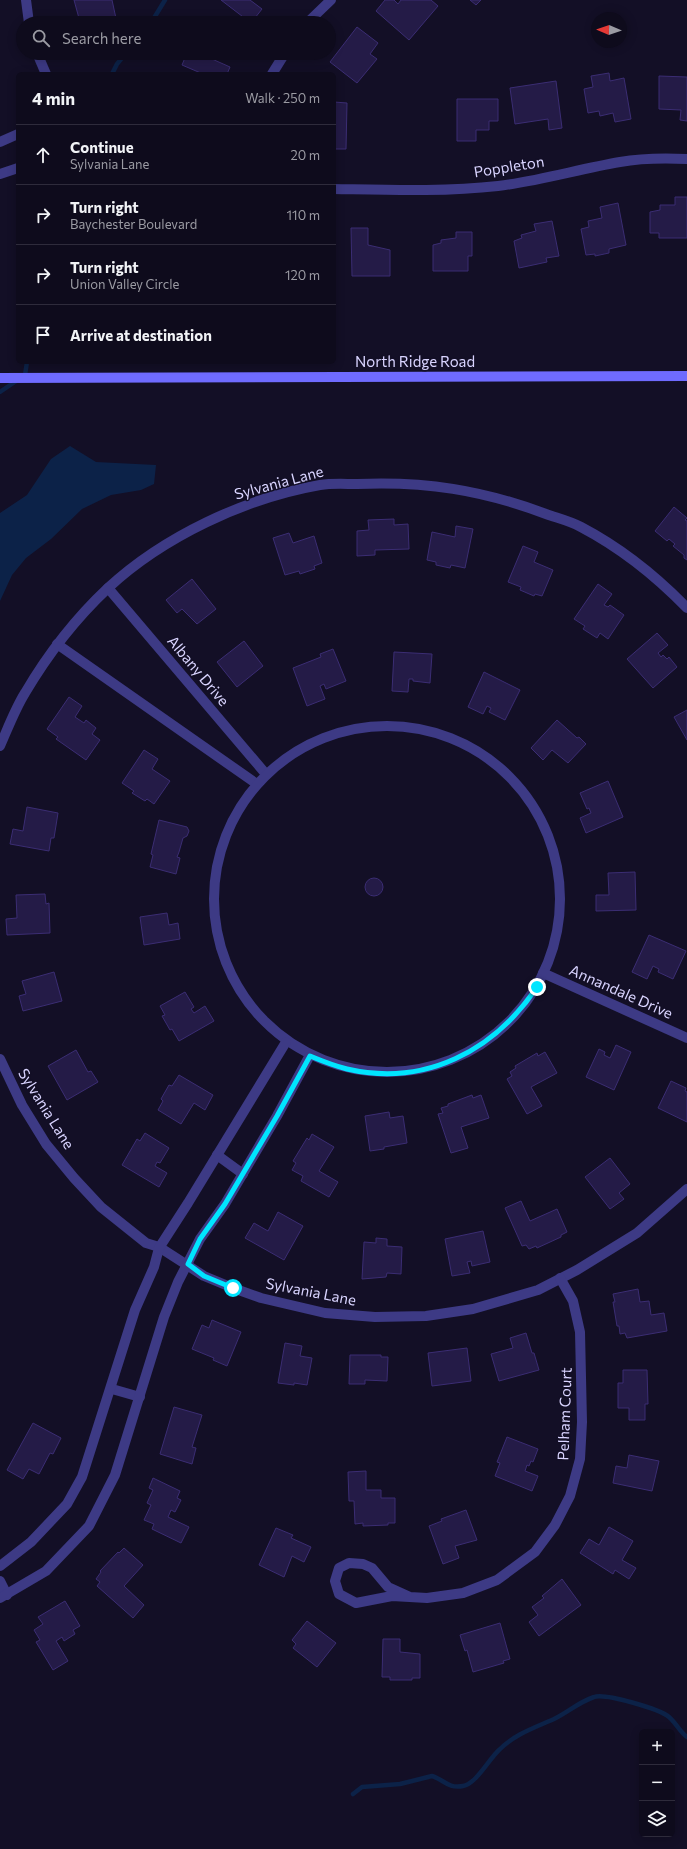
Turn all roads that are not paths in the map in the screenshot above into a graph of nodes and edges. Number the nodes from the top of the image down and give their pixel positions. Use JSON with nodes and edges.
{"nodes":[{"id":1,"x":26,"y":0,"type":"edge"},
{"id":2,"x":331,"y":0,"type":"edge"},
{"id":3,"x":28,"y":16,"type":"edge"},
{"id":4,"x":314,"y":16,"type":"edge"},
{"id":5,"x":40,"y":60,"type":"edge"},
{"id":6,"x":281,"y":60,"type":"edge"},
{"id":7,"x":45,"y":72,"type":"edge"},
{"id":8,"x":273,"y":72,"type":"edge"},
{"id":9,"x":16,"y":135,"type":"edge"},
{"id":10,"x":0,"y":142,"type":"edge"},
{"id":11,"x":687,"y":159,"type":"edge"},
{"id":12,"x":16,"y":169,"type":"edge"},
{"id":13,"x":0,"y":174,"type":"edge"},
{"id":14,"x":336,"y":189,"type":"edge"},
{"id":15,"x":687,"y":376,"type":"edge"},
{"id":16,"x":0,"y":378,"type":"edge"},
{"id":17,"x":108,"y":588,"type":"junction"},
{"id":18,"x":687,"y":608,"type":"edge"},
{"id":19,"x":57,"y":644,"type":"junction"},
{"id":20,"x":0,"y":746,"type":"edge"},
{"id":21,"x":265,"y":773,"type":"junction"},
{"id":22,"x":254,"y":782,"type":"junction"},
{"id":23,"x":542,"y":973,"type":"junction"},
{"id":24,"x":687,"y":1038,"type":"edge"},
{"id":25,"x":286,"y":1042,"type":"junction"},
{"id":26,"x":310,"y":1056,"type":"junction"},
{"id":27,"x":0,"y":1059,"type":"edge"},
{"id":28,"x":217,"y":1155,"type":"junction"},
{"id":29,"x":243,"y":1174,"type":"junction"},
{"id":30,"x":687,"y":1189,"type":"edge"},
{"id":31,"x":159,"y":1247,"type":"junction"},
{"id":32,"x":188,"y":1264,"type":"junction"},
{"id":33,"x":560,"y":1278,"type":"junction"},
{"id":34,"x":112,"y":1389,"type":"junction"},
{"id":35,"x":140,"y":1397,"type":"junction"},
{"id":36,"x":0,"y":1566,"type":"edge"},
{"id":37,"x":0,"y":1581,"type":"edge"},
{"id":38,"x":3,"y":1597,"type":"edge"},
{"id":39,"x":410,"y":1597,"type":"junction"}],
"edges":[{"from":1,"to":3,"type":"street"},
{"from":2,"to":4,"type":"street"},
{"from":5,"to":7,"type":"street"},
{"from":6,"to":8,"type":"street"},
{"from":9,"to":10,"type":"street"},
{"from":11,"to":14,"type":"street","name":"Poppleton"},
{"from":12,"to":13,"type":"street"},
{"from":15,"to":16,"type":"street","name":"North Ridge Road"},
{"from":17,"to":18,"type":"street","name":"Sylvania Lane"},
{"from":17,"to":19,"type":"street","name":"Sylvania Lane"},
{"from":17,"to":21,"type":"street","name":"Albany Drive"},
{"from":19,"to":20,"type":"street","name":"Sylvania Lane"},
{"from":19,"to":22,"type":"street"},
{"from":21,"to":22,"type":"street"},
{"from":21,"to":23,"type":"street"},
{"from":22,"to":25,"type":"street"},
{"from":23,"to":24,"type":"street","name":"Annandale Drive"},
{"from":23,"to":26,"type":"street"},
{"from":25,"to":26,"type":"street"},
{"from":25,"to":28,"type":"street"},
{"from":26,"to":29,"type":"street"},
{"from":27,"to":31,"type":"street","name":"Sylvania Lane"},
{"from":28,"to":29,"type":"street"},
{"from":28,"to":31,"type":"street"},
{"from":29,"to":32,"type":"street"},
{"from":30,"to":33,"type":"street","name":"Sylvania Lane"},
{"from":31,"to":32,"type":"street","name":"Sylvania Lane"},
{"from":31,"to":34,"type":"street"},
{"from":32,"to":33,"type":"street","name":"Sylvania Lane"},
{"from":32,"to":35,"type":"street"},
{"from":33,"to":39,"type":"street","name":"Pelham Court"},
{"from":34,"to":35,"type":"street"},
{"from":34,"to":36,"type":"street"},
{"from":35,"to":38,"type":"street"},
{"from":37,"to":38,"type":"street"},
{"from":39,"to":39,"type":"street","name":"Pelham Court"}]}
